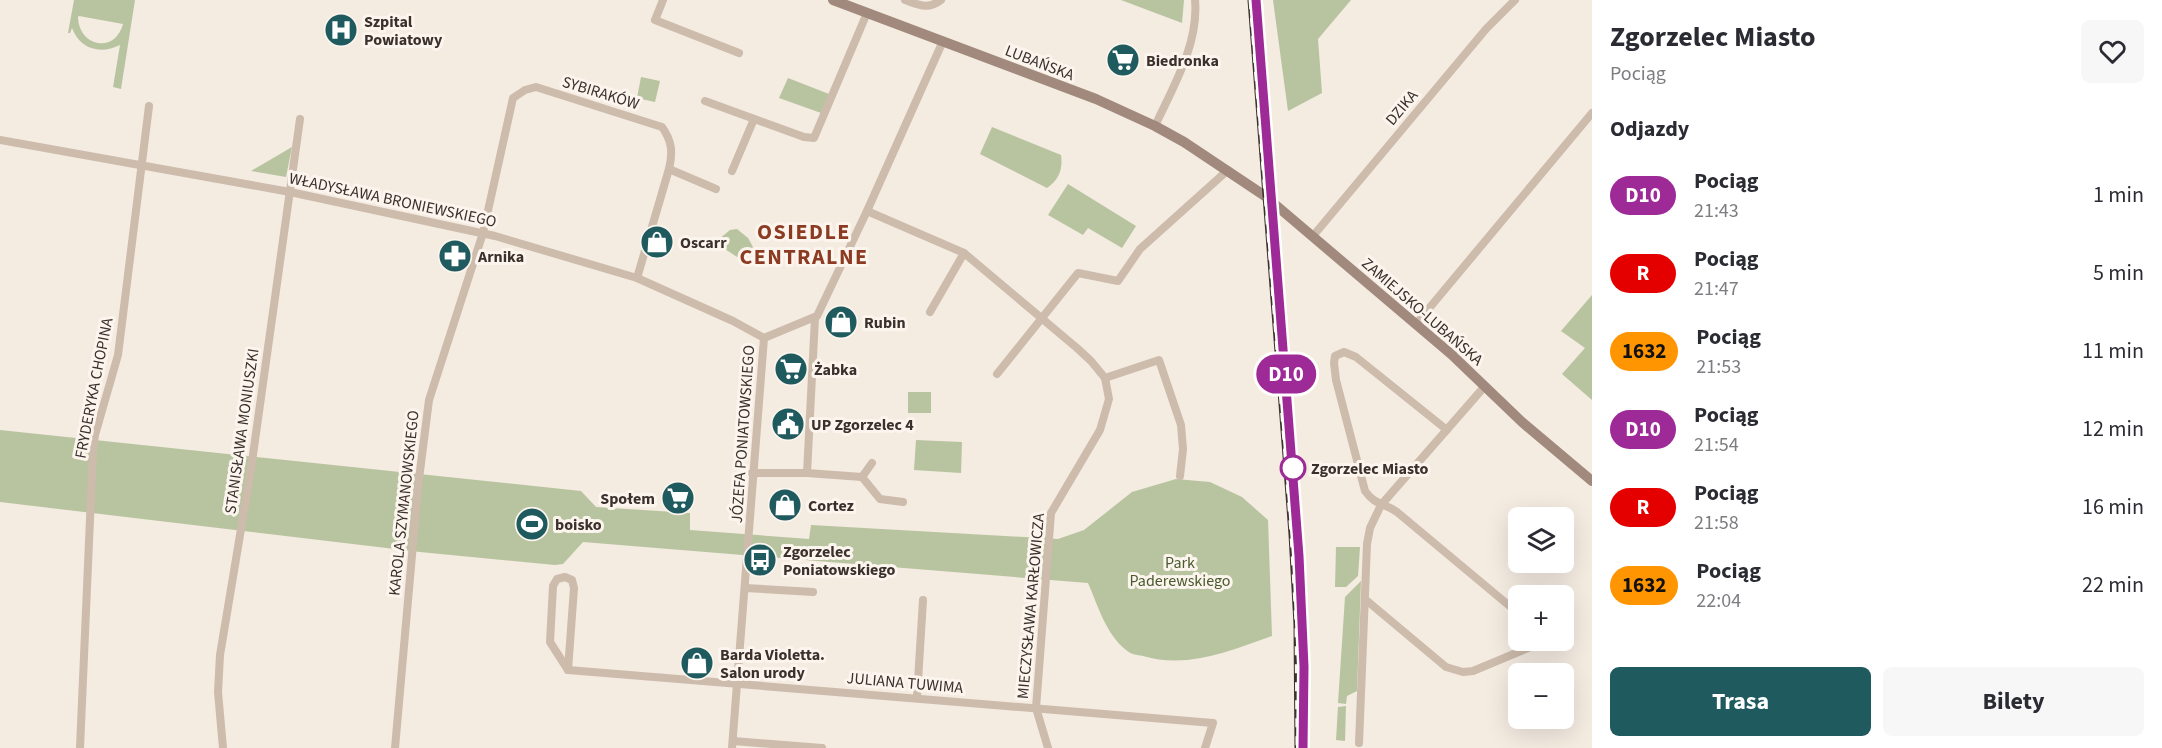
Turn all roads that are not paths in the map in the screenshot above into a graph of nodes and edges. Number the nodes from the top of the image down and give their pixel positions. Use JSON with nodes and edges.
{"nodes":[{"id":1,"x":663,"y":0,"type":"edge"},
{"id":2,"x":832,"y":0,"type":"edge"},
{"id":3,"x":905,"y":0,"type":"edge"},
{"id":4,"x":941,"y":0,"type":"edge"},
{"id":5,"x":1196,"y":0,"type":"edge"},
{"id":6,"x":1515,"y":0,"type":"edge"},
{"id":7,"x":867,"y":13,"type":"junction"},
{"id":8,"x":943,"y":41,"type":"junction"},
{"id":9,"x":739,"y":53,"type":"dead end"},
{"id":10,"x":705,"y":101,"type":"dead end"},
{"id":11,"x":149,"y":106,"type":"dead end"},
{"id":12,"x":1592,"y":113,"type":"edge"},
{"id":13,"x":300,"y":119,"type":"dead end"},
{"id":14,"x":754,"y":119,"type":"junction"},
{"id":15,"x":1155,"y":126,"type":"junction"},
{"id":16,"x":0,"y":140,"type":"edge"},
{"id":17,"x":141,"y":166,"type":"junction"},
{"id":18,"x":669,"y":170,"type":"junction"},
{"id":19,"x":1228,"y":170,"type":"junction"},
{"id":20,"x":732,"y":171,"type":"dead end"},
{"id":21,"x":716,"y":189,"type":"dead end"},
{"id":22,"x":290,"y":192,"type":"junction"},
{"id":23,"x":867,"y":211,"type":"junction"},
{"id":24,"x":483,"y":233,"type":"junction"},
{"id":25,"x":1313,"y":236,"type":"junction"},
{"id":26,"x":964,"y":253,"type":"junction"},
{"id":27,"x":637,"y":278,"type":"junction"},
{"id":28,"x":930,"y":312,"type":"dead end"},
{"id":29,"x":815,"y":318,"type":"junction"},
{"id":30,"x":1042,"y":319,"type":"junction"},
{"id":31,"x":1416,"y":324,"type":"junction"},
{"id":32,"x":764,"y":338,"type":"junction"},
{"id":33,"x":997,"y":374,"type":"dead end"},
{"id":34,"x":1105,"y":378,"type":"junction"},
{"id":35,"x":1485,"y":386,"type":"junction"},
{"id":36,"x":1447,"y":430,"type":"junction"},
{"id":37,"x":872,"y":463,"type":"dead end"},
{"id":38,"x":752,"y":473,"type":"junction"},
{"id":39,"x":807,"y":473,"type":"junction"},
{"id":40,"x":1180,"y":476,"type":"dead end"},
{"id":41,"x":862,"y":477,"type":"junction"},
{"id":42,"x":1592,"y":482,"type":"edge"},
{"id":43,"x":903,"y":502,"type":"dead end"},
{"id":44,"x":1381,"y":505,"type":"junction"},
{"id":45,"x":745,"y":588,"type":"junction"},
{"id":46,"x":813,"y":592,"type":"dead end"},
{"id":47,"x":923,"y":600,"type":"dead end"},
{"id":48,"x":1366,"y":600,"type":"junction"},
{"id":49,"x":1508,"y":605,"type":"edge"},
{"id":50,"x":1521,"y":651,"type":"edge"},
{"id":51,"x":568,"y":670,"type":"junction"},
{"id":52,"x":738,"y":684,"type":"junction"},
{"id":53,"x":917,"y":697,"type":"junction"},
{"id":54,"x":1036,"y":708,"type":"junction"},
{"id":55,"x":1359,"y":743,"type":"dead end"},
{"id":56,"x":732,"y":745,"type":"edge"},
{"id":57,"x":80,"y":748,"type":"edge"},
{"id":58,"x":223,"y":748,"type":"edge"},
{"id":59,"x":396,"y":748,"type":"edge"},
{"id":60,"x":822,"y":748,"type":"edge"},
{"id":61,"x":1048,"y":748,"type":"edge"},
{"id":62,"x":1205,"y":748,"type":"edge"}],
"edges":[{"from":1,"to":9,"type":"street"},
{"from":2,"to":7,"type":"main road","name":"LUBAŃSKA"},
{"from":3,"to":4,"type":"street"},
{"from":5,"to":15,"type":"street"},
{"from":6,"to":25,"type":"street","name":"DZIKA"},
{"from":7,"to":8,"type":"main road","name":"LUBAŃSKA"},
{"from":7,"to":14,"type":"street"},
{"from":8,"to":15,"type":"main road","name":"LUBAŃSKA"},
{"from":8,"to":23,"type":"street"},
{"from":10,"to":14,"type":"street"},
{"from":11,"to":17,"type":"street","name":"FRYDERYKA CHOPINA"},
{"from":12,"to":31,"type":"street"},
{"from":13,"to":22,"type":"street","name":"STANISŁAWA MONIUSZKI"},
{"from":14,"to":20,"type":"street"},
{"from":15,"to":19,"type":"main road","name":"LUBAŃSKA"},
{"from":16,"to":17,"type":"street","name":"WŁADYSŁAWA BRONIEWSKIEGO"},
{"from":17,"to":22,"type":"street","name":"WŁADYSŁAWA BRONIEWSKIEGO"},
{"from":17,"to":57,"type":"street","name":"FRYDERYKA CHOPINA"},
{"from":18,"to":21,"type":"street"},
{"from":18,"to":24,"type":"street","name":"SYBIRAKÓW"},
{"from":18,"to":27,"type":"street","name":"SYBIRAKÓW"},
{"from":19,"to":25,"type":"main road","name":"ZAMIEJSKO-LUBAŃSKA"},
{"from":19,"to":30,"type":"street"},
{"from":22,"to":24,"type":"street","name":"WŁADYSŁAWA BRONIEWSKIEGO"},
{"from":22,"to":58,"type":"street","name":"STANISŁAWA MONIUSZKI"},
{"from":23,"to":26,"type":"street"},
{"from":23,"to":29,"type":"street"},
{"from":24,"to":27,"type":"street","name":"WŁADYSŁAWA BRONIEWSKIEGO"},
{"from":24,"to":59,"type":"street","name":"KAROLA SZYMANOWSKIEGO"},
{"from":25,"to":31,"type":"main road","name":"ZAMIEJSKO-LUBAŃSKA"},
{"from":26,"to":28,"type":"street"},
{"from":26,"to":30,"type":"street"},
{"from":27,"to":32,"type":"street","name":"WŁADYSŁAWA BRONIEWSKIEGO"},
{"from":29,"to":32,"type":"street","name":"JÓZEFA PONIATOWSKIEGO"},
{"from":29,"to":39,"type":"street"},
{"from":30,"to":33,"type":"street"},
{"from":30,"to":34,"type":"street"},
{"from":31,"to":35,"type":"main road","name":"ZAMIEJSKO-LUBAŃSKA"},
{"from":32,"to":38,"type":"street","name":"JÓZEFA PONIATOWSKIEGO"},
{"from":34,"to":40,"type":"street"},
{"from":34,"to":54,"type":"street","name":"MIECZYSŁAWA KARŁOWICZA"},
{"from":35,"to":36,"type":"street"},
{"from":35,"to":42,"type":"main road","name":"ZAMIEJSKO-LUBAŃSKA"},
{"from":36,"to":44,"type":"street"},
{"from":36,"to":44,"type":"street"},
{"from":37,"to":41,"type":"street"},
{"from":38,"to":39,"type":"street"},
{"from":38,"to":45,"type":"street","name":"JÓZEFA PONIATOWSKIEGO"},
{"from":39,"to":41,"type":"street"},
{"from":41,"to":43,"type":"street"},
{"from":44,"to":48,"type":"street"},
{"from":44,"to":49,"type":"street"},
{"from":45,"to":46,"type":"street"},
{"from":45,"to":52,"type":"street","name":"JÓZEFA PONIATOWSKIEGO"},
{"from":47,"to":53,"type":"street"},
{"from":48,"to":50,"type":"street"},
{"from":48,"to":55,"type":"street"},
{"from":51,"to":51,"type":"street"},
{"from":51,"to":52,"type":"street","name":"JULIANA TUWIMA"},
{"from":52,"to":53,"type":"street","name":"JULIANA TUWIMA"},
{"from":52,"to":56,"type":"street","name":"JÓZEFA PONIATOWSKIEGO"},
{"from":53,"to":54,"type":"street","name":"JULIANA TUWIMA"},
{"from":54,"to":61,"type":"street","name":"MIECZYSŁAWA KARŁOWICZA"},
{"from":54,"to":62,"type":"street","name":"JULIANA TUWIMA"},
{"from":56,"to":60,"type":"street"}]}
